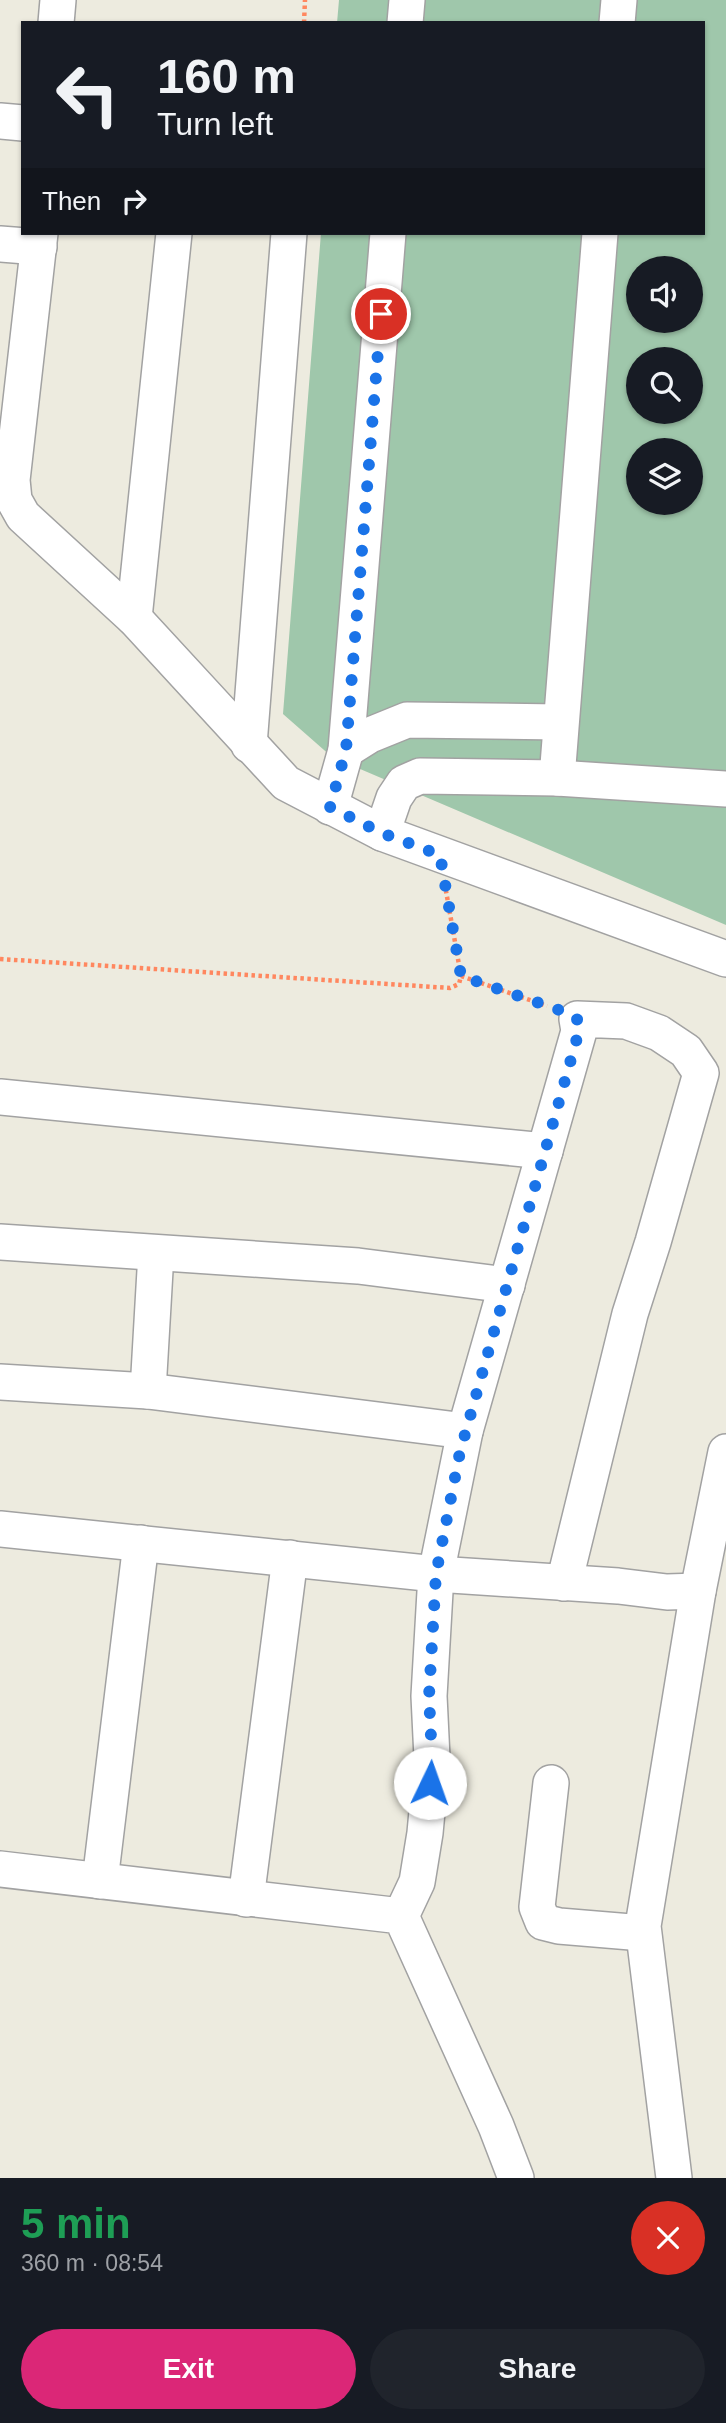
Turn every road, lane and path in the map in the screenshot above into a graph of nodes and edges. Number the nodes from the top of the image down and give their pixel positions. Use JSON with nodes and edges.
{"nodes":[{"id":1,"x":58,"y":0,"type":"edge"},
{"id":2,"x":305,"y":0,"type":"edge"},
{"id":3,"x":407,"y":0,"type":"edge"},
{"id":4,"x":619,"y":0,"type":"edge"},
{"id":5,"x":56,"y":21,"type":"edge"},
{"id":6,"x":304,"y":21,"type":"edge"},
{"id":7,"x":405,"y":21,"type":"edge"},
{"id":8,"x":617,"y":21,"type":"edge"},
{"id":9,"x":0,"y":121,"type":"edge"},
{"id":10,"x":21,"y":124,"type":"edge"},
{"id":11,"x":174,"y":235,"type":"edge"},
{"id":12,"x":289,"y":235,"type":"edge"},
{"id":13,"x":388,"y":235,"type":"edge"},
{"id":14,"x":600,"y":235,"type":"edge"},
{"id":15,"x":39,"y":240,"type":"edge"},
{"id":16,"x":0,"y":244,"type":"edge"},
{"id":17,"x":10,"y":393,"type":"edge"},
{"id":18,"x":134,"y":618,"type":"junction"},
{"id":19,"x":560,"y":722,"type":"junction"},
{"id":20,"x":249,"y":745,"type":"junction"},
{"id":21,"x":346,"y":750,"type":"junction"},
{"id":22,"x":557,"y":778,"type":"junction"},
{"id":23,"x":726,"y":789,"type":"edge"},
{"id":24,"x":330,"y":807,"type":"junction"},
{"id":25,"x":382,"y":833,"type":"junction"},
{"id":26,"x":440,"y":855,"type":"junction"},
{"id":27,"x":0,"y":959,"type":"edge"},
{"id":28,"x":726,"y":960,"type":"edge"},
{"id":29,"x":461,"y":976,"type":"junction"},
{"id":30,"x":577,"y":1019,"type":"junction"},
{"id":31,"x":0,"y":1097,"type":"edge"},
{"id":32,"x":545,"y":1151,"type":"junction"},
{"id":33,"x":0,"y":1242,"type":"edge"},
{"id":34,"x":156,"y":1253,"type":"junction"},
{"id":35,"x":507,"y":1285,"type":"junction"},
{"id":36,"x":0,"y":1382,"type":"edge"},
{"id":37,"x":149,"y":1391,"type":"junction"},
{"id":38,"x":465,"y":1431,"type":"junction"},
{"id":39,"x":726,"y":1452,"type":"edge"},
{"id":40,"x":0,"y":1534,"type":"edge"},
{"id":41,"x":141,"y":1543,"type":"junction"},
{"id":42,"x":290,"y":1558,"type":"junction"},
{"id":43,"x":436,"y":1574,"type":"junction"},
{"id":44,"x":564,"y":1583,"type":"junction"},
{"id":45,"x":698,"y":1591,"type":"junction"},
{"id":46,"x":551,"y":1783,"type":"dead end"},
{"id":47,"x":0,"y":1869,"type":"edge"},
{"id":48,"x":100,"y":1881,"type":"junction"},
{"id":49,"x":246,"y":1899,"type":"junction"},
{"id":50,"x":401,"y":1916,"type":"junction"},
{"id":51,"x":643,"y":1933,"type":"junction"},
{"id":52,"x":516,"y":2178,"type":"edge"},
{"id":53,"x":674,"y":2178,"type":"edge"}],
"edges":[{"from":1,"to":5,"type":"street"},
{"from":2,"to":6,"type":"path"},
{"from":3,"to":7,"type":"street"},
{"from":4,"to":8,"type":"street"},
{"from":9,"to":10,"type":"street"},
{"from":11,"to":18,"type":"street"},
{"from":12,"to":20,"type":"street"},
{"from":13,"to":21,"type":"street"},
{"from":14,"to":19,"type":"street"},
{"from":15,"to":16,"type":"street"},
{"from":15,"to":17,"type":"street"},
{"from":17,"to":18,"type":"street"},
{"from":18,"to":20,"type":"street"},
{"from":19,"to":21,"type":"street"},
{"from":19,"to":22,"type":"street"},
{"from":20,"to":24,"type":"street"},
{"from":21,"to":24,"type":"street"},
{"from":22,"to":23,"type":"street"},
{"from":22,"to":25,"type":"street"},
{"from":24,"to":25,"type":"street"},
{"from":25,"to":26,"type":"street"},
{"from":26,"to":28,"type":"street"},
{"from":26,"to":29,"type":"path"},
{"from":27,"to":29,"type":"path"},
{"from":29,"to":30,"type":"path"},
{"from":30,"to":32,"type":"street"},
{"from":30,"to":44,"type":"street"},
{"from":31,"to":32,"type":"street"},
{"from":32,"to":35,"type":"street"},
{"from":33,"to":34,"type":"street"},
{"from":34,"to":35,"type":"street"},
{"from":34,"to":37,"type":"street"},
{"from":35,"to":38,"type":"street"},
{"from":36,"to":37,"type":"street"},
{"from":37,"to":38,"type":"street"},
{"from":38,"to":43,"type":"street"},
{"from":39,"to":45,"type":"street"},
{"from":40,"to":41,"type":"street"},
{"from":41,"to":42,"type":"street"},
{"from":41,"to":48,"type":"street"},
{"from":42,"to":43,"type":"street"},
{"from":42,"to":49,"type":"street"},
{"from":43,"to":44,"type":"street"},
{"from":43,"to":50,"type":"street"},
{"from":44,"to":45,"type":"street"},
{"from":45,"to":51,"type":"street"},
{"from":46,"to":51,"type":"street"},
{"from":47,"to":48,"type":"street"},
{"from":48,"to":49,"type":"street"},
{"from":49,"to":50,"type":"street"},
{"from":50,"to":52,"type":"street"},
{"from":51,"to":53,"type":"street"}]}
